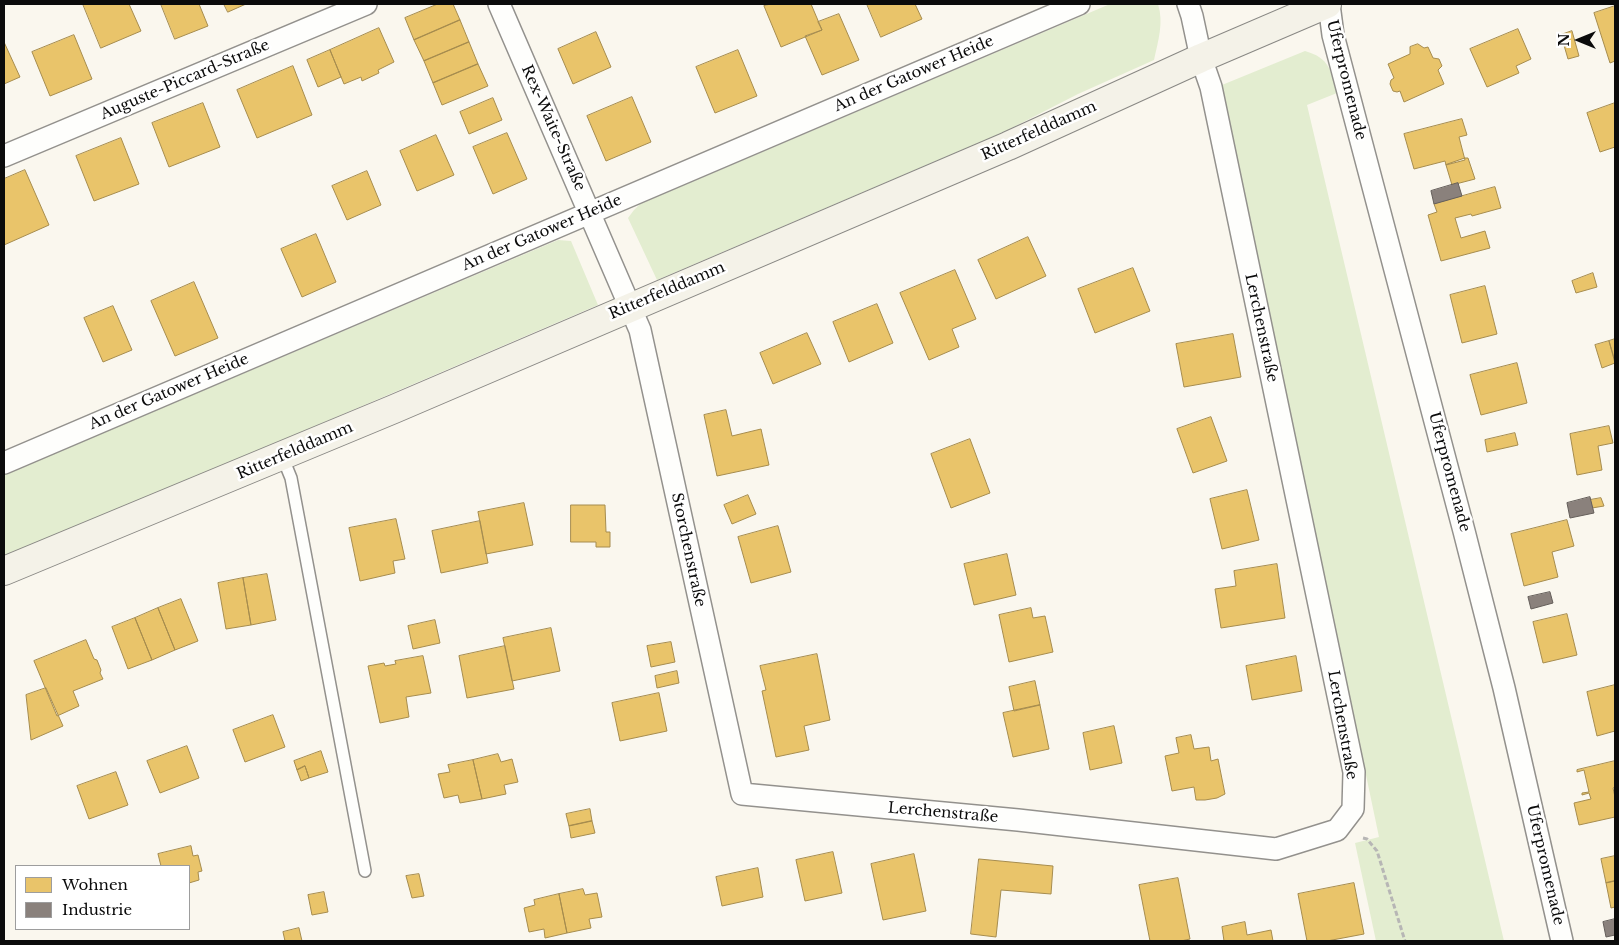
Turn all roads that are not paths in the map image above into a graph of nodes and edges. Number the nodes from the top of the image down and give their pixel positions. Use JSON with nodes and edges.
{"nodes":[{"id":1,"x":366,"y":4,"type":"edge"},
{"id":2,"x":499,"y":4,"type":"edge"},
{"id":3,"x":1079,"y":4,"type":"edge"},
{"id":4,"x":1188,"y":4,"type":"edge"},
{"id":5,"x":1328,"y":4,"type":"edge"},
{"id":6,"x":1201,"y":58,"type":"junction"},
{"id":7,"x":4,"y":156,"type":"edge"},
{"id":8,"x":590,"y":213,"type":"junction"},
{"id":9,"x":631,"y":307,"type":"junction"},
{"id":10,"x":282,"y":456,"type":"junction"},
{"id":11,"x":4,"y":463,"type":"edge"},
{"id":12,"x":4,"y":571,"type":"edge"},
{"id":13,"x":742,"y":794,"type":"joint"},
{"id":14,"x":365,"y":871,"type":"dead end"},
{"id":15,"x":1562,"y":941,"type":"edge"}],
"edges":[{"from":1,"to":7,"type":"street","name":"Auguste-Piccard-Straße"},
{"from":2,"to":8,"type":"street","name":"Rex-Waite-Straße"},
{"from":3,"to":8,"type":"street","name":"An der Gatower Heide"},
{"from":4,"to":6,"type":"street","name":"Lerchenstraße"},
{"from":5,"to":6,"type":"main road","name":"Ritterfelddamm"},
{"from":5,"to":15,"type":"street","name":"Uferpromenade"},
{"from":6,"to":9,"type":"main road","name":"Ritterfelddamm"},
{"from":6,"to":13,"type":"street","name":"Lerchenstraße"},
{"from":8,"to":9,"type":"street","name":"Rex-Waite-Straße"},
{"from":8,"to":11,"type":"street","name":"An der Gatower Heide"},
{"from":9,"to":10,"type":"main road","name":"Ritterfelddamm"},
{"from":9,"to":13,"type":"street","name":"Storchenstraße"},
{"from":10,"to":12,"type":"main road","name":"Ritterfelddamm"},
{"from":10,"to":14,"type":"lane"}]}
